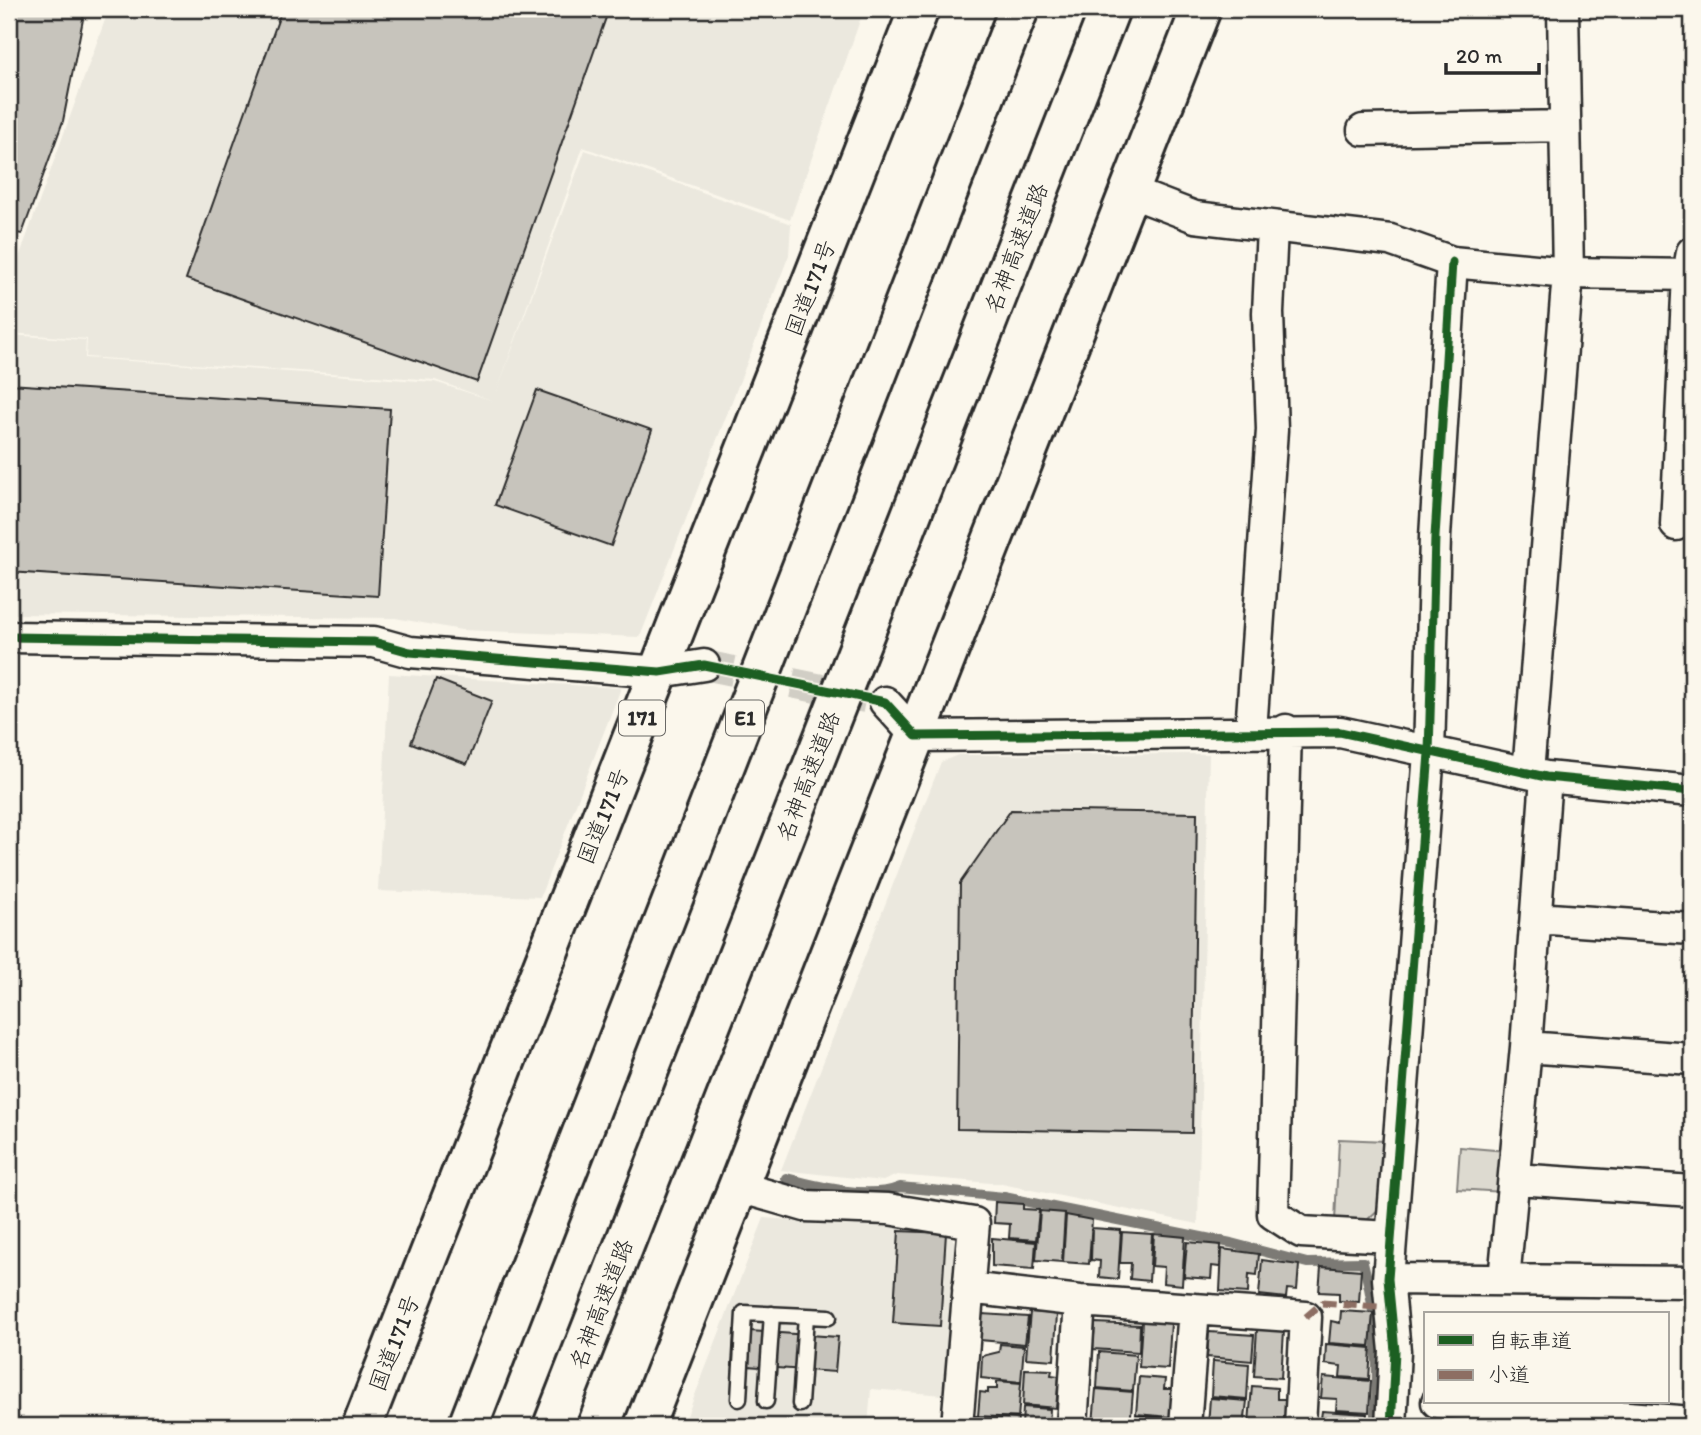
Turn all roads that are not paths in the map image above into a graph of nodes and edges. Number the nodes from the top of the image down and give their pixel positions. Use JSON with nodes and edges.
{"nodes":[{"id":1,"x":919,"y":9,"type":"edge"},
{"id":2,"x":1019,"y":9,"type":"edge"},
{"id":3,"x":1110,"y":9,"type":"edge"},
{"id":4,"x":1201,"y":9,"type":"edge"},
{"id":5,"x":1563,"y":9,"type":"edge"},
{"id":6,"x":1565,"y":126,"type":"junction"},
{"id":7,"x":1363,"y":130,"type":"dead end"},
{"id":8,"x":1130,"y":192,"type":"junction"},
{"id":9,"x":1272,"y":228,"type":"junction"},
{"id":10,"x":1452,"y":262,"type":"junction"},
{"id":11,"x":1691,"y":268,"type":"edge"},
{"id":12,"x":1568,"y":273,"type":"junction"},
{"id":13,"x":1676,"y":525,"type":"dead end"},
{"id":14,"x":9,"y":637,"type":"edge"},
{"id":15,"x":704,"y":665,"type":"tunnel mouth"},
{"id":16,"x":660,"y":672,"type":"junction"},
{"id":17,"x":885,"y":702,"type":"tunnel mouth"},
{"id":18,"x":1286,"y":730,"type":"junction"},
{"id":19,"x":1251,"y":731,"type":"junction"},
{"id":20,"x":916,"y":736,"type":"junction"},
{"id":21,"x":1429,"y":753,"type":"junction"},
{"id":22,"x":1537,"y":775,"type":"junction"},
{"id":23,"x":1692,"y":790,"type":"edge"},
{"id":24,"x":1536,"y":918,"type":"junction"},
{"id":25,"x":1692,"y":929,"type":"edge"},
{"id":26,"x":1526,"y":1047,"type":"junction"},
{"id":27,"x":1692,"y":1059,"type":"edge"},
{"id":28,"x":1515,"y":1179,"type":"junction"},
{"id":29,"x":739,"y":1187,"type":"junction"},
{"id":30,"x":1692,"y":1191,"type":"edge"},
{"id":31,"x":1391,"y":1237,"type":"junction"},
{"id":32,"x":1388,"y":1279,"type":"junction"},
{"id":33,"x":1504,"y":1280,"type":"junction"},
{"id":34,"x":1692,"y":1282,"type":"edge"},
{"id":35,"x":968,"y":1288,"type":"junction"},
{"id":36,"x":1080,"y":1301,"type":"junction"},
{"id":37,"x":1194,"y":1309,"type":"junction"},
{"id":38,"x":772,"y":1314,"type":"junction"},
{"id":39,"x":806,"y":1316,"type":"junction"},
{"id":40,"x":829,"y":1317,"type":"dead end"},
{"id":41,"x":739,"y":1399,"type":"dead end"},
{"id":42,"x":766,"y":1401,"type":"dead end"},
{"id":43,"x":1424,"y":1402,"type":"edge"},
{"id":44,"x":800,"y":1404,"type":"dead end"},
{"id":45,"x":1462,"y":1404,"type":"edge"},
{"id":46,"x":1393,"y":1412,"type":"edge"},
{"id":47,"x":1692,"y":1422,"type":"edge"},
{"id":48,"x":362,"y":1426,"type":"edge"},
{"id":49,"x":468,"y":1426,"type":"edge"},
{"id":50,"x":553,"y":1426,"type":"edge"},
{"id":51,"x":644,"y":1426,"type":"edge"},
{"id":52,"x":957,"y":1426,"type":"edge"},
{"id":53,"x":1072,"y":1426,"type":"edge"},
{"id":54,"x":1185,"y":1426,"type":"edge"},
{"id":55,"x":1300,"y":1426,"type":"edge"}],
"edges":[{"from":1,"to":16,"type":"highway","name":"国道171号","number":"171"},
{"from":2,"to":49,"type":"highway","number":"E1"},
{"from":3,"to":50,"type":"highway","name":"名神高速道路"},
{"from":4,"to":8,"type":"highway"},
{"from":5,"to":6,"type":"street"},
{"from":6,"to":7,"type":"street"},
{"from":6,"to":12,"type":"street"},
{"from":8,"to":9,"type":"street"},
{"from":8,"to":20,"type":"highway"},
{"from":9,"to":10,"type":"street"},
{"from":9,"to":19,"type":"street"},
{"from":10,"to":12,"type":"street"},
{"from":10,"to":21,"type":"street"},
{"from":11,"to":12,"type":"street"},
{"from":11,"to":13,"type":"street"},
{"from":12,"to":22,"type":"street"},
{"from":14,"to":16,"type":"street"},
{"from":15,"to":16,"type":"street"},
{"from":16,"to":48,"type":"highway","name":"国道171号","number":"171"},
{"from":17,"to":20,"type":"street"},
{"from":18,"to":19,"type":"street"},
{"from":18,"to":21,"type":"street"},
{"from":18,"to":31,"type":"street"},
{"from":19,"to":20,"type":"street"},
{"from":20,"to":29,"type":"highway"},
{"from":21,"to":22,"type":"street"},
{"from":21,"to":31,"type":"street"},
{"from":22,"to":23,"type":"street"},
{"from":22,"to":24,"type":"street"},
{"from":24,"to":25,"type":"street"},
{"from":24,"to":26,"type":"street"},
{"from":26,"to":27,"type":"street"},
{"from":26,"to":28,"type":"street"},
{"from":28,"to":30,"type":"street"},
{"from":28,"to":33,"type":"street"},
{"from":29,"to":35,"type":"street"},
{"from":29,"to":51,"type":"highway"},
{"from":31,"to":32,"type":"street"},
{"from":32,"to":33,"type":"street"},
{"from":32,"to":46,"type":"street"},
{"from":33,"to":34,"type":"street"},
{"from":35,"to":36,"type":"street"},
{"from":35,"to":52,"type":"street"},
{"from":36,"to":37,"type":"street"},
{"from":36,"to":53,"type":"street"},
{"from":37,"to":54,"type":"street"},
{"from":37,"to":55,"type":"street"},
{"from":38,"to":39,"type":"lane"},
{"from":38,"to":41,"type":"lane"},
{"from":38,"to":42,"type":"lane"},
{"from":39,"to":40,"type":"lane"},
{"from":39,"to":44,"type":"lane"},
{"from":43,"to":46,"type":"street"},
{"from":45,"to":47,"type":"street"}]}
